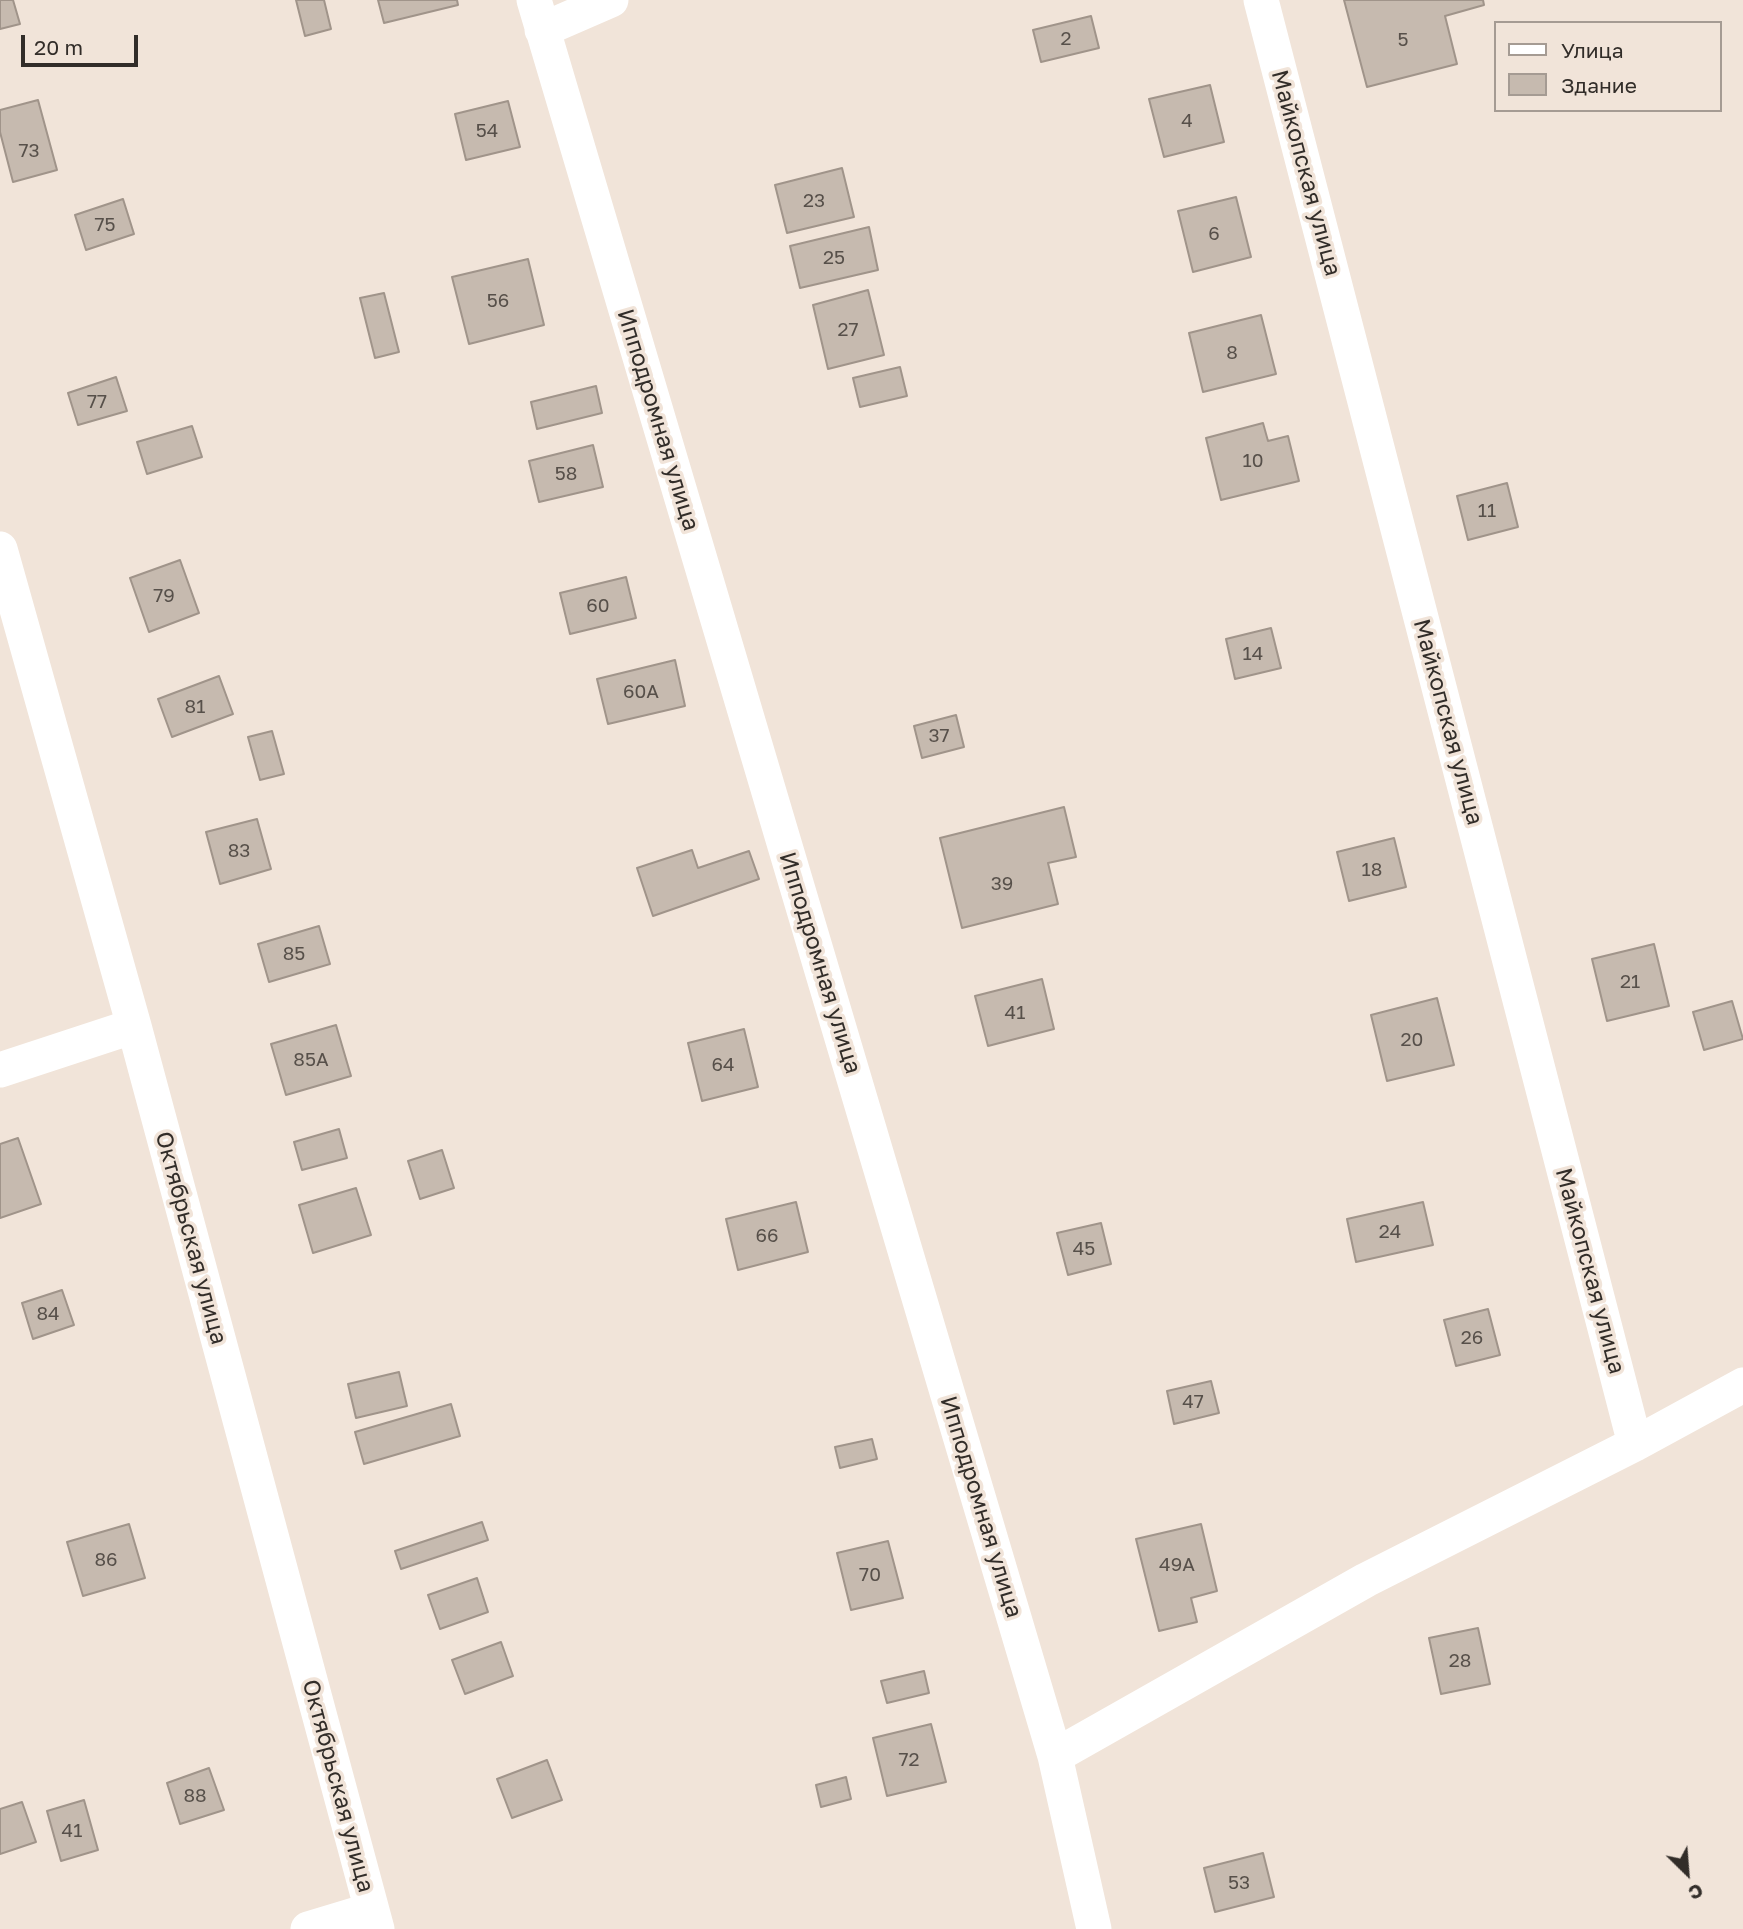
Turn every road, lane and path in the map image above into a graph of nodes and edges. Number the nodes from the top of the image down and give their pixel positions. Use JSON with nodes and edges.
{"nodes":[{"id":1,"x":611,"y":0,"type":"edge"},
{"id":2,"x":1261,"y":0,"type":"edge"},
{"id":3,"x":538,"y":15,"type":"edge"},
{"id":4,"x":0,"y":549,"type":"edge"},
{"id":5,"x":134,"y":1026,"type":"junction"},
{"id":6,"x":0,"y":1070,"type":"edge"},
{"id":7,"x":1743,"y":1385,"type":"edge"},
{"id":8,"x":1634,"y":1444,"type":"junction"},
{"id":9,"x":1055,"y":1756,"type":"junction"},
{"id":10,"x":374,"y":1919,"type":"edge"},
{"id":11,"x":308,"y":1929,"type":"edge"},
{"id":12,"x":1094,"y":1929,"type":"edge"}],
"edges":[{"from":1,"to":3,"type":"street"},
{"from":2,"to":8,"type":"street","name":"Майкопская улица"},
{"from":3,"to":9,"type":"street","name":"Ипподромная улица"},
{"from":4,"to":5,"type":"street","name":"Октябрьская улица"},
{"from":5,"to":6,"type":"street"},
{"from":5,"to":10,"type":"street","name":"Октябрьская улица"},
{"from":7,"to":8,"type":"street"},
{"from":8,"to":9,"type":"street"},
{"from":9,"to":12,"type":"street","name":"Ипподромная улица"},
{"from":10,"to":11,"type":"street"}]}
